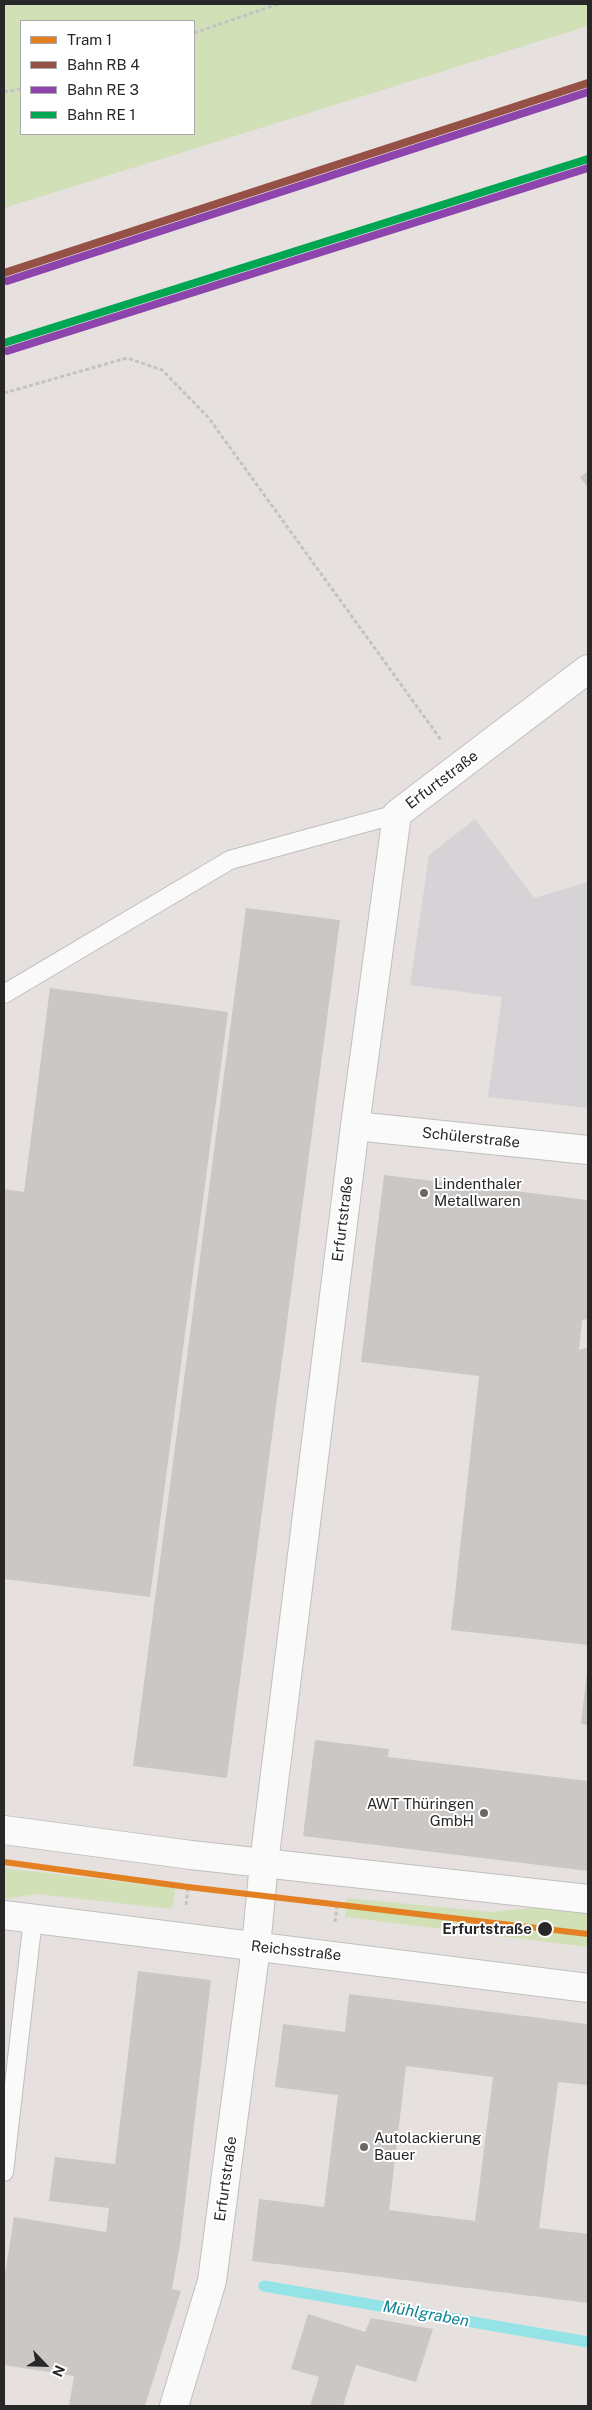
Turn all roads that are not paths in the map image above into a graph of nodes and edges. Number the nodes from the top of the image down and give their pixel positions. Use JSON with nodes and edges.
{"nodes":[{"id":1,"x":588,"y":669,"type":"edge"},
{"id":2,"x":398,"y":814,"type":"junction"},
{"id":3,"x":4,"y":994,"type":"edge"},
{"id":4,"x":355,"y":1126,"type":"junction"},
{"id":5,"x":588,"y":1150,"type":"edge"},
{"id":6,"x":4,"y":1830,"type":"edge"},
{"id":7,"x":264,"y":1863,"type":"junction"},
{"id":8,"x":588,"y":1899,"type":"edge"},
{"id":9,"x":4,"y":1915,"type":"edge"},
{"id":10,"x":33,"y":1919,"type":"junction"},
{"id":11,"x":256,"y":1947,"type":"junction"},
{"id":12,"x":588,"y":1988,"type":"edge"},
{"id":13,"x":4,"y":2172,"type":"edge"},
{"id":14,"x":174,"y":2406,"type":"edge"}],
"edges":[{"from":1,"to":2,"type":"street","name":"Erfurtstraße"},
{"from":2,"to":3,"type":"lane"},
{"from":2,"to":4,"type":"street","name":"Erfurtstraße"},
{"from":4,"to":5,"type":"street","name":"Schülerstraße"},
{"from":4,"to":7,"type":"street","name":"Erfurtstraße"},
{"from":6,"to":7,"type":"street"},
{"from":7,"to":8,"type":"street"},
{"from":7,"to":11,"type":"street","name":"Erfurtstraße"},
{"from":9,"to":10,"type":"street","name":"Reichsstraße"},
{"from":10,"to":11,"type":"street","name":"Reichsstraße"},
{"from":10,"to":13,"type":"lane"},
{"from":11,"to":12,"type":"street","name":"Reichsstraße"},
{"from":11,"to":14,"type":"street","name":"Erfurtstraße"}]}
